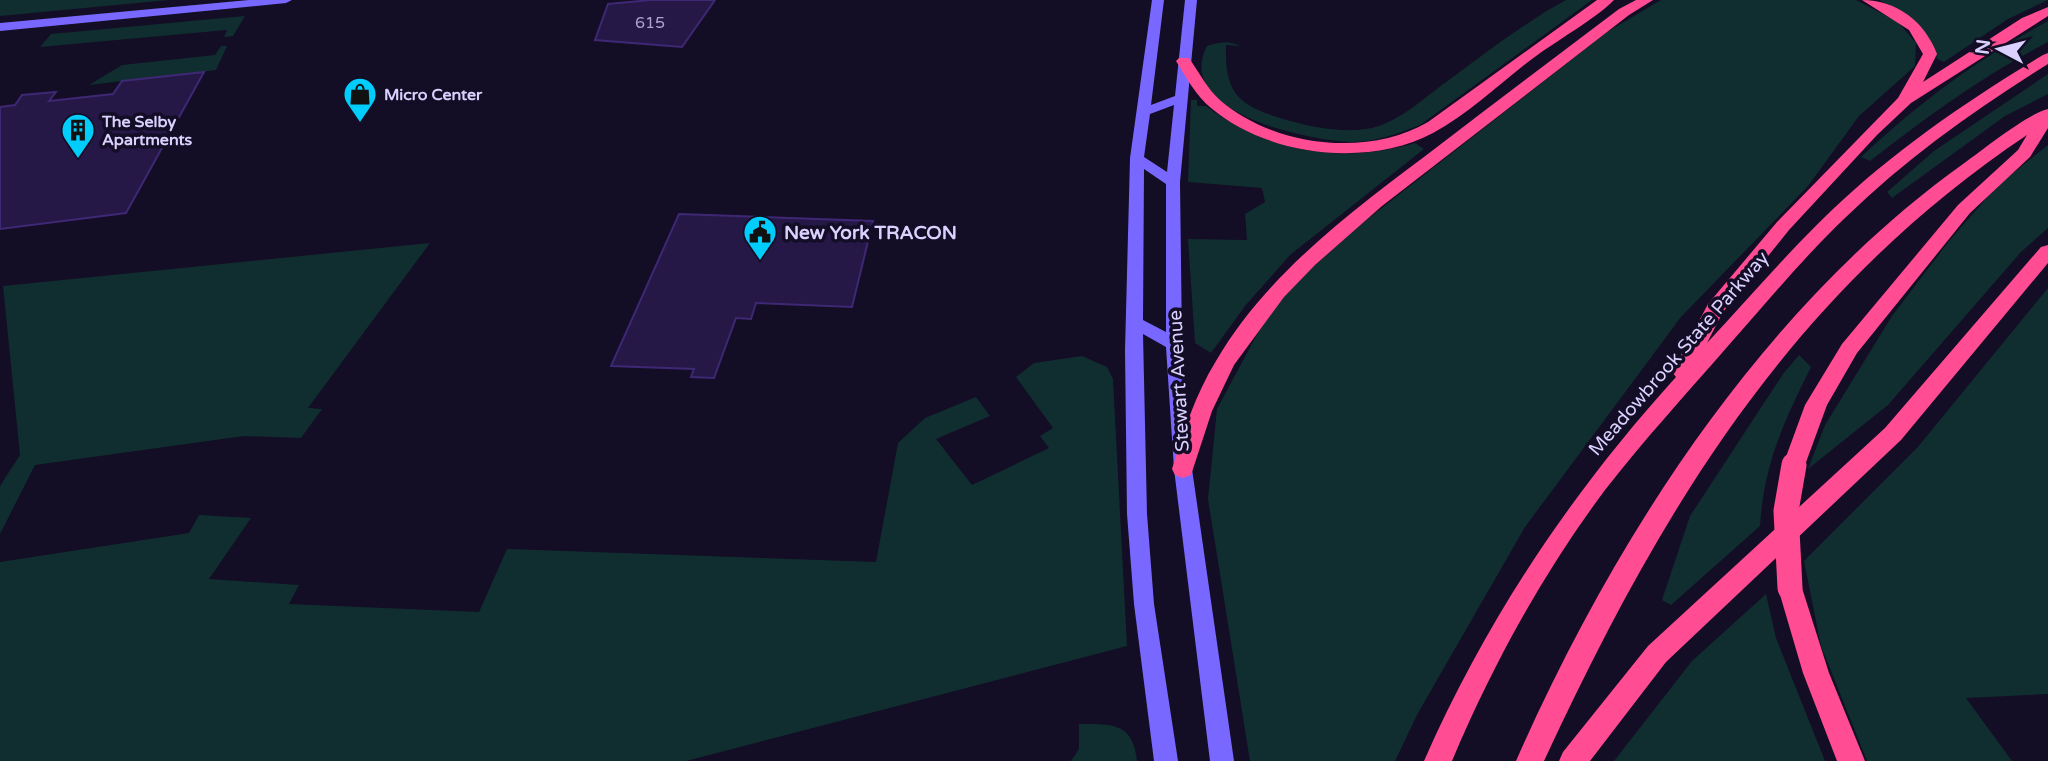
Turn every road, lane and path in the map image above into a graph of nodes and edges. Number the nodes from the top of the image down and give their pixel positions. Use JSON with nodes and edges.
{"nodes":[{"id":1,"x":286,"y":0,"type":"edge"},
{"id":2,"x":1158,"y":0,"type":"edge"},
{"id":3,"x":1191,"y":0,"type":"edge"},
{"id":4,"x":1607,"y":0,"type":"edge"},
{"id":5,"x":1646,"y":0,"type":"edge"},
{"id":6,"x":1869,"y":0,"type":"edge"},
{"id":7,"x":2048,"y":11,"type":"edge"},
{"id":8,"x":0,"y":27,"type":"edge"},
{"id":9,"x":2048,"y":58,"type":"edge"},
{"id":10,"x":1184,"y":61,"type":"junction"},
{"id":11,"x":1180,"y":99,"type":"junction"},
{"id":12,"x":1905,"y":100,"type":"junction"},
{"id":13,"x":1142,"y":112,"type":"junction"},
{"id":14,"x":2048,"y":115,"type":"edge"},
{"id":15,"x":1137,"y":158,"type":"junction"},
{"id":16,"x":1173,"y":182,"type":"junction"},
{"id":17,"x":2048,"y":251,"type":"edge"},
{"id":18,"x":1134,"y":321,"type":"junction"},
{"id":19,"x":1174,"y":344,"type":"junction"},
{"id":20,"x":1134,"y":350,"type":"junction"},
{"id":21,"x":1668,"y":399,"type":"junction"},
{"id":22,"x":1183,"y":469,"type":"junction"},
{"id":23,"x":1166,"y":761,"type":"edge"},
{"id":24,"x":1222,"y":761,"type":"edge"},
{"id":25,"x":1438,"y":761,"type":"edge"},
{"id":26,"x":1530,"y":761,"type":"edge"},
{"id":27,"x":1573,"y":761,"type":"edge"},
{"id":28,"x":1851,"y":761,"type":"edge"}],
"edges":[{"from":1,"to":8,"type":"main road"},
{"from":2,"to":13,"type":"main road"},
{"from":3,"to":10,"type":"main road","name":"Stewart Avenue"},
{"from":4,"to":10,"type":"highway"},
{"from":5,"to":22,"type":"highway"},
{"from":6,"to":12,"type":"highway"},
{"from":7,"to":12,"type":"highway"},
{"from":9,"to":21,"type":"highway","name":"Meadowbrook State Parkway"},
{"from":10,"to":11,"type":"main road","name":"Stewart Avenue"},
{"from":11,"to":13,"type":"main road"},
{"from":11,"to":16,"type":"main road","name":"Stewart Avenue"},
{"from":12,"to":21,"type":"highway"},
{"from":13,"to":15,"type":"main road"},
{"from":14,"to":26,"type":"highway"},
{"from":14,"to":28,"type":"highway","bridge":true},
{"from":15,"to":16,"type":"main road"},
{"from":15,"to":18,"type":"main road"},
{"from":16,"to":19,"type":"main road","name":"Stewart Avenue"},
{"from":17,"to":27,"type":"highway"},
{"from":18,"to":19,"type":"main road"},
{"from":18,"to":20,"type":"main road"},
{"from":19,"to":20,"type":"main road"},
{"from":19,"to":22,"type":"main road","name":"Stewart Avenue"},
{"from":20,"to":23,"type":"main road"},
{"from":21,"to":25,"type":"highway","name":"Meadowbrook State Parkway"},
{"from":22,"to":24,"type":"main road","name":"Stewart Avenue"}]}
